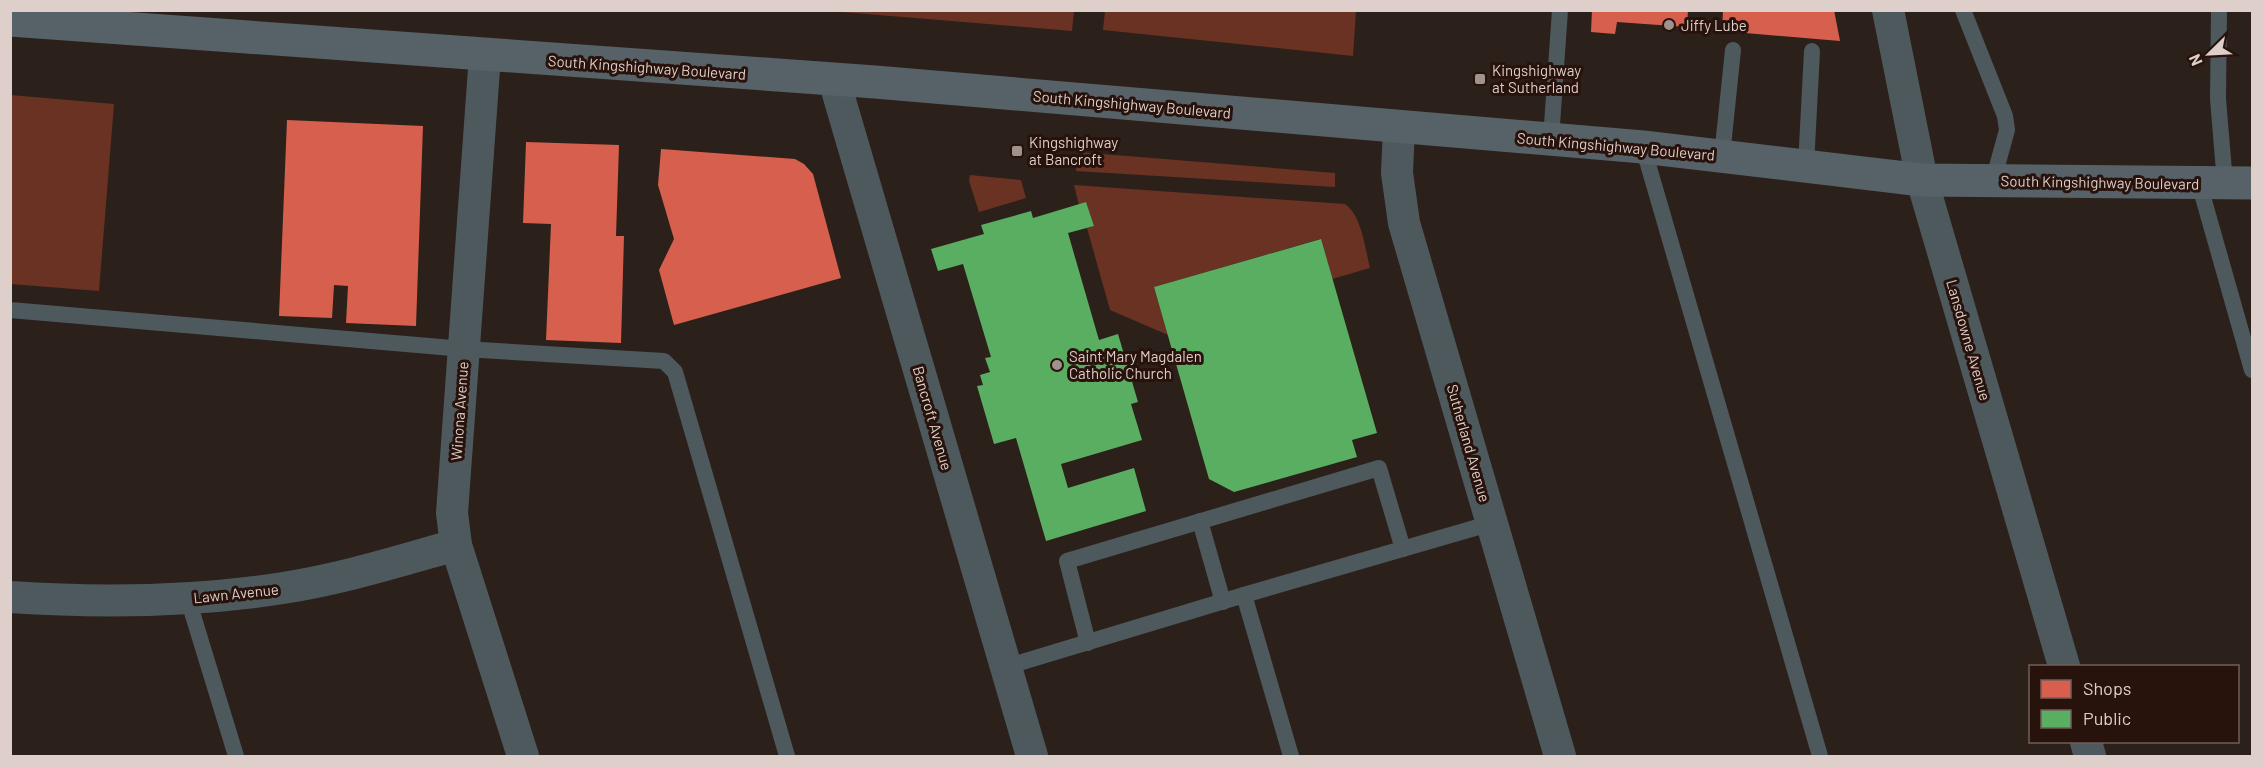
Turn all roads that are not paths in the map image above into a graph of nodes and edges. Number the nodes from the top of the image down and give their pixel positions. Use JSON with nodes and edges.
{"nodes":[{"id":1,"x":1560,"y":10,"type":"edge"},
{"id":2,"x":1888,"y":10,"type":"edge"},
{"id":3,"x":1964,"y":10,"type":"edge"},
{"id":4,"x":2219,"y":10,"type":"edge"},
{"id":5,"x":10,"y":20,"type":"edge"},
{"id":6,"x":1733,"y":50,"type":"dead end"},
{"id":7,"x":1812,"y":51,"type":"dead end"},
{"id":8,"x":485,"y":56,"type":"junction"},
{"id":9,"x":834,"y":80,"type":"junction"},
{"id":10,"x":1399,"y":127,"type":"junction"},
{"id":11,"x":1551,"y":139,"type":"junction"},
{"id":12,"x":1643,"y":147,"type":"junction"},
{"id":13,"x":1722,"y":156,"type":"junction"},
{"id":14,"x":1806,"y":166,"type":"junction"},
{"id":15,"x":1923,"y":180,"type":"junction"},
{"id":16,"x":1993,"y":181,"type":"junction"},
{"id":17,"x":2225,"y":183,"type":"edge"},
{"id":18,"x":10,"y":310,"type":"edge"},
{"id":19,"x":464,"y":349,"type":"junction"},
{"id":20,"x":2253,"y":370,"type":"edge"},
{"id":21,"x":1200,"y":521,"type":"junction"},
{"id":22,"x":1492,"y":524,"type":"junction"},
{"id":23,"x":456,"y":544,"type":"junction"},
{"id":24,"x":1403,"y":549,"type":"junction"},
{"id":25,"x":1244,"y":595,"type":"junction"},
{"id":26,"x":10,"y":597,"type":"edge"},
{"id":27,"x":188,"y":599,"type":"junction"},
{"id":28,"x":1223,"y":602,"type":"junction"},
{"id":29,"x":1088,"y":643,"type":"junction"},
{"id":30,"x":2064,"y":665,"type":"edge"},
{"id":31,"x":1006,"y":667,"type":"junction"},
{"id":32,"x":236,"y":756,"type":"edge"},
{"id":33,"x":523,"y":756,"type":"edge"},
{"id":34,"x":788,"y":756,"type":"edge"},
{"id":35,"x":1032,"y":756,"type":"edge"},
{"id":36,"x":1291,"y":756,"type":"edge"},
{"id":37,"x":1560,"y":756,"type":"edge"},
{"id":38,"x":1820,"y":756,"type":"edge"}],
"edges":[{"from":1,"to":11,"type":"lane"},
{"from":2,"to":15,"type":"street","name":"Lansdowne Avenue"},
{"from":3,"to":16,"type":"lane"},
{"from":4,"to":17,"type":"lane"},
{"from":5,"to":8,"type":"main road","name":"South Kingshighway Boulevard"},
{"from":6,"to":13,"type":"lane"},
{"from":7,"to":14,"type":"lane"},
{"from":8,"to":9,"type":"main road","name":"South Kingshighway Boulevard"},
{"from":8,"to":19,"type":"street","name":"Winona Avenue"},
{"from":9,"to":10,"type":"main road","name":"South Kingshighway Boulevard"},
{"from":9,"to":31,"type":"street","name":"Bancroft Avenue"},
{"from":10,"to":11,"type":"main road","name":"South Kingshighway Boulevard"},
{"from":10,"to":22,"type":"street","name":"Sutherland Avenue"},
{"from":11,"to":12,"type":"main road","name":"South Kingshighway Boulevard"},
{"from":12,"to":13,"type":"main road","name":"South Kingshighway Boulevard"},
{"from":12,"to":38,"type":"lane"},
{"from":13,"to":14,"type":"main road","name":"South Kingshighway Boulevard"},
{"from":14,"to":15,"type":"main road","name":"South Kingshighway Boulevard"},
{"from":15,"to":16,"type":"main road","name":"South Kingshighway Boulevard"},
{"from":15,"to":30,"type":"street","name":"Lansdowne Avenue"},
{"from":16,"to":17,"type":"main road","name":"South Kingshighway Boulevard"},
{"from":17,"to":20,"type":"lane"},
{"from":18,"to":19,"type":"lane"},
{"from":19,"to":23,"type":"street","name":"Winona Avenue"},
{"from":19,"to":34,"type":"lane"},
{"from":21,"to":24,"type":"lane"},
{"from":21,"to":28,"type":"lane"},
{"from":21,"to":29,"type":"lane"},
{"from":22,"to":24,"type":"lane"},
{"from":22,"to":37,"type":"street","name":"Sutherland Avenue"},
{"from":23,"to":27,"type":"street","name":"Lawn Avenue"},
{"from":23,"to":33,"type":"street","name":"Winona Avenue"},
{"from":24,"to":25,"type":"lane"},
{"from":25,"to":28,"type":"lane"},
{"from":25,"to":36,"type":"lane"},
{"from":26,"to":27,"type":"street","name":"Lawn Avenue"},
{"from":27,"to":32,"type":"lane"},
{"from":28,"to":29,"type":"lane"},
{"from":29,"to":31,"type":"lane"},
{"from":31,"to":35,"type":"street","name":"Bancroft Avenue"}]}
